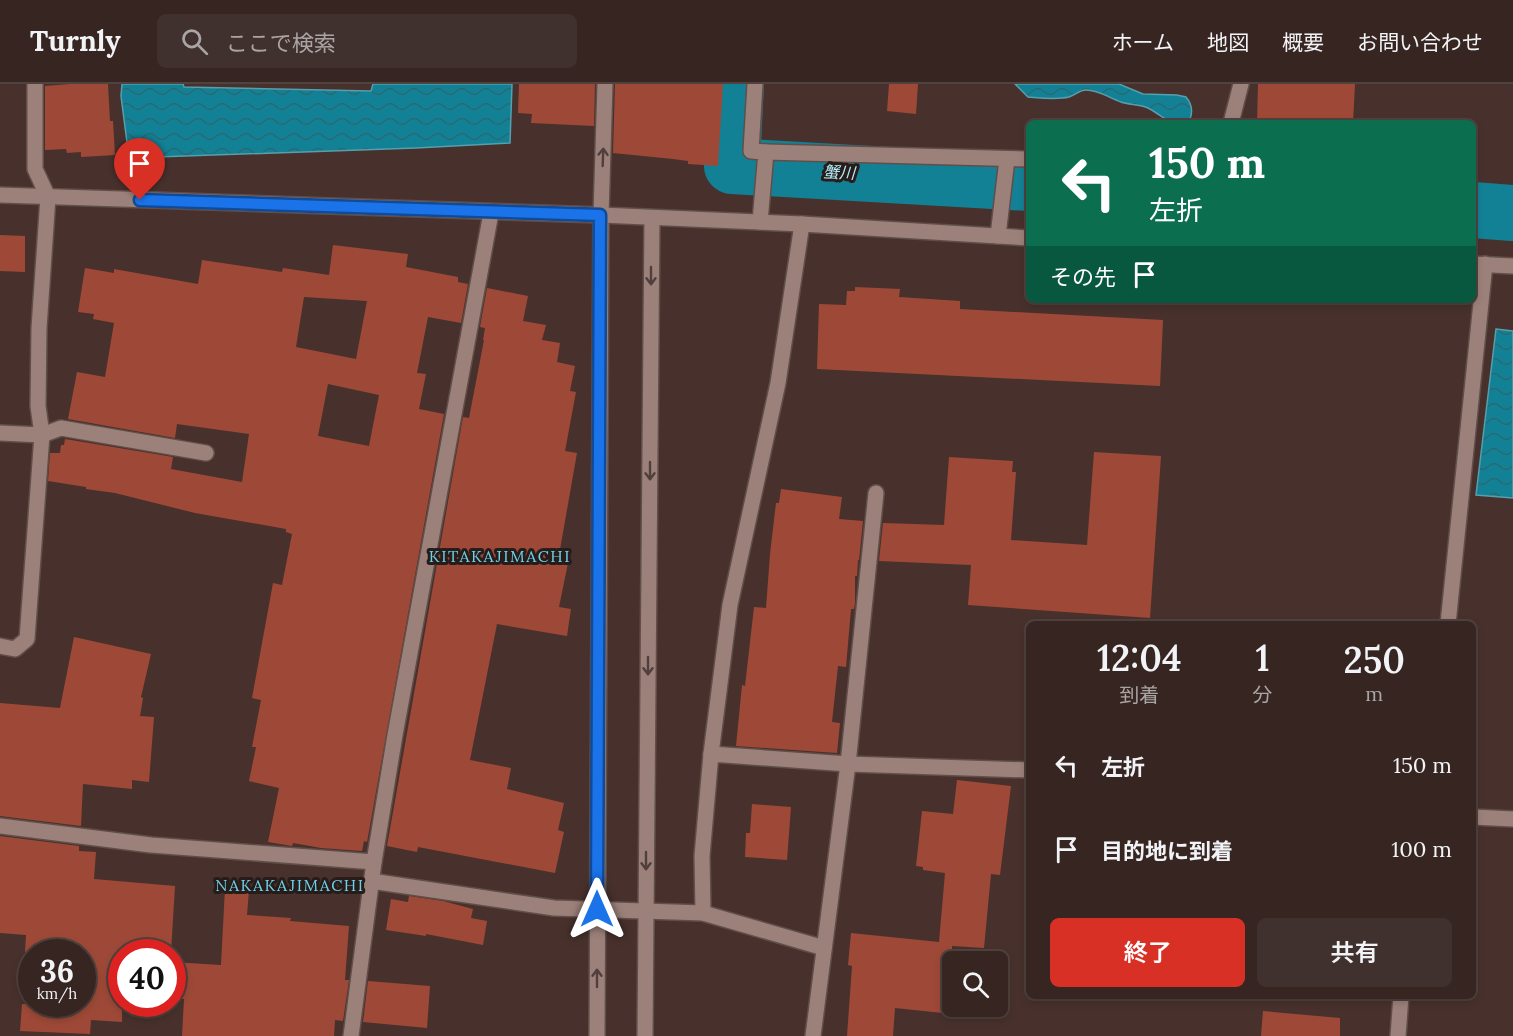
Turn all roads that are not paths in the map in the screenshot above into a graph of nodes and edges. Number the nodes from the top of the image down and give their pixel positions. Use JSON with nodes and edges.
{"nodes":[{"id":1,"x":35,"y":84,"type":"edge"},
{"id":2,"x":605,"y":84,"type":"edge"},
{"id":3,"x":755,"y":84,"type":"edge"},
{"id":4,"x":1241,"y":84,"type":"edge"},
{"id":5,"x":1232,"y":120,"type":"edge"},
{"id":6,"x":766,"y":152,"type":"junction"},
{"id":7,"x":1007,"y":159,"type":"junction"},
{"id":8,"x":1026,"y":159,"type":"edge"},
{"id":9,"x":0,"y":195,"type":"edge"},
{"id":10,"x":48,"y":197,"type":"junction"},
{"id":11,"x":491,"y":213,"type":"junction"},
{"id":12,"x":600,"y":215,"type":"junction"},
{"id":13,"x":652,"y":218,"type":"junction"},
{"id":14,"x":760,"y":222,"type":"junction"},
{"id":15,"x":802,"y":224,"type":"junction"},
{"id":16,"x":998,"y":236,"type":"junction"},
{"id":17,"x":1026,"y":238,"type":"edge"},
{"id":18,"x":1479,"y":264,"type":"edge"},
{"id":19,"x":1513,"y":266,"type":"edge"},
{"id":20,"x":1476,"y":299,"type":"edge"},
{"id":21,"x":1476,"y":303,"type":"edge"},
{"id":22,"x":0,"y":433,"type":"edge"},
{"id":23,"x":42,"y":435,"type":"junction"},
{"id":24,"x":206,"y":453,"type":"dead end"},
{"id":25,"x":876,"y":493,"type":"dead end"},
{"id":26,"x":1448,"y":621,"type":"edge"},
{"id":27,"x":0,"y":646,"type":"edge"},
{"id":28,"x":711,"y":754,"type":"junction"},
{"id":29,"x":848,"y":764,"type":"junction"},
{"id":30,"x":1026,"y":770,"type":"edge"},
{"id":31,"x":1476,"y":817,"type":"edge"},
{"id":32,"x":1513,"y":819,"type":"edge"},
{"id":33,"x":0,"y":825,"type":"edge"},
{"id":34,"x":374,"y":862,"type":"junction"},
{"id":35,"x":371,"y":881,"type":"junction"},
{"id":36,"x":597,"y":909,"type":"junction"},
{"id":37,"x":646,"y":911,"type":"junction"},
{"id":38,"x":703,"y":913,"type":"junction"},
{"id":39,"x":824,"y":948,"type":"junction"},
{"id":40,"x":1401,"y":999,"type":"edge"},
{"id":41,"x":351,"y":1036,"type":"edge"},
{"id":42,"x":597,"y":1036,"type":"edge"},
{"id":43,"x":645,"y":1036,"type":"edge"},
{"id":44,"x":813,"y":1036,"type":"edge"},
{"id":45,"x":1398,"y":1036,"type":"edge"}],
"edges":[{"from":1,"to":10,"type":"street"},
{"from":12,"to":2,"type":"street","one_way":true},
{"from":3,"to":6,"type":"street"},
{"from":4,"to":5,"type":"street"},
{"from":6,"to":7,"type":"street"},
{"from":6,"to":14,"type":"street"},
{"from":7,"to":8,"type":"street"},
{"from":7,"to":16,"type":"street"},
{"from":9,"to":10,"type":"street"},
{"from":10,"to":11,"type":"street"},
{"from":10,"to":23,"type":"street"},
{"from":11,"to":12,"type":"street"},
{"from":11,"to":34,"type":"street"},
{"from":12,"to":13,"type":"street"},
{"from":12,"to":36,"type":"street"},
{"from":13,"to":14,"type":"street"},
{"from":13,"to":37,"type":"street","one_way":true},
{"from":14,"to":15,"type":"street"},
{"from":15,"to":16,"type":"street"},
{"from":15,"to":28,"type":"street"},
{"from":16,"to":17,"type":"street"},
{"from":18,"to":19,"type":"street"},
{"from":18,"to":20,"type":"street"},
{"from":21,"to":26,"type":"street"},
{"from":22,"to":23,"type":"street"},
{"from":23,"to":24,"type":"street"},
{"from":23,"to":27,"type":"street"},
{"from":25,"to":29,"type":"street"},
{"from":28,"to":29,"type":"street"},
{"from":28,"to":38,"type":"street"},
{"from":29,"to":30,"type":"street"},
{"from":29,"to":39,"type":"street"},
{"from":31,"to":32,"type":"street"},
{"from":33,"to":34,"type":"street"},
{"from":34,"to":35,"type":"street"},
{"from":35,"to":36,"type":"street"},
{"from":35,"to":41,"type":"street"},
{"from":36,"to":37,"type":"street"},
{"from":42,"to":36,"type":"street","one_way":true},
{"from":37,"to":38,"type":"street"},
{"from":37,"to":43,"type":"street"},
{"from":38,"to":39,"type":"street"},
{"from":39,"to":44,"type":"street"},
{"from":40,"to":45,"type":"street"}]}
